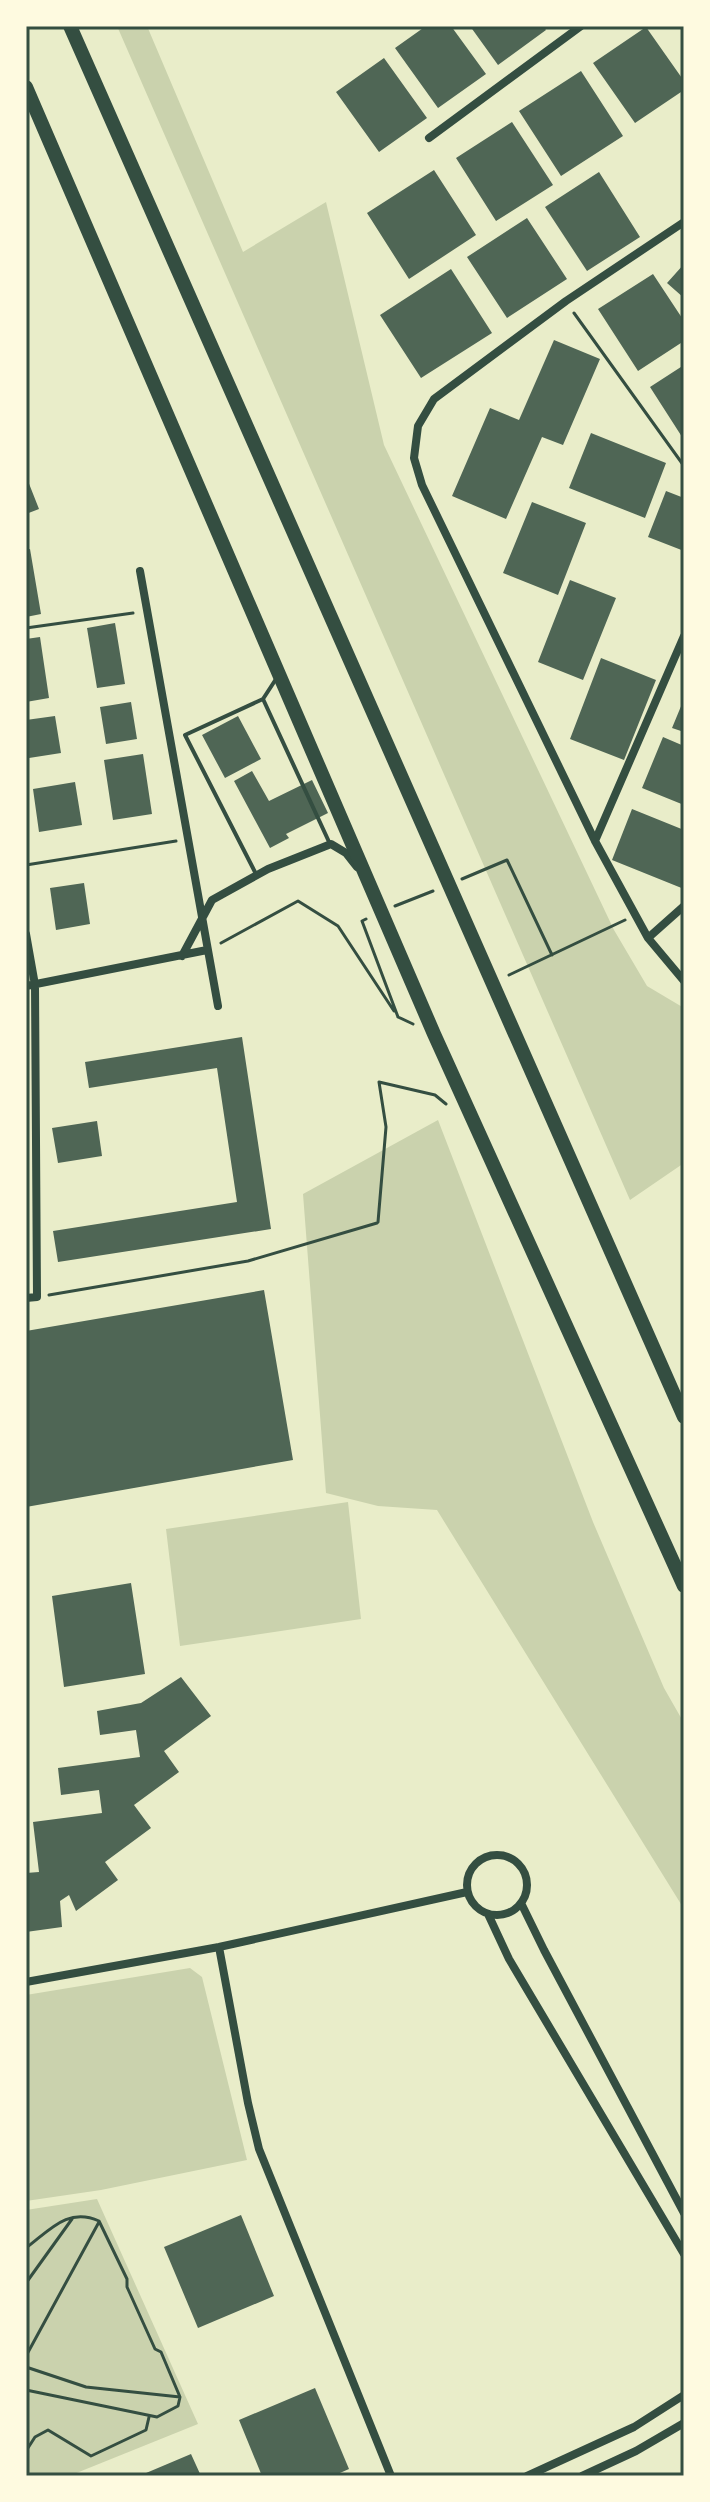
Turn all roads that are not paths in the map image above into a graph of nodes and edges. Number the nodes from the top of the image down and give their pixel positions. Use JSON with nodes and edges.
{"nodes":[{"id":1,"x":70,"y":26,"type":"edge"},
{"id":2,"x":581,"y":26,"type":"edge"},
{"id":3,"x":26,"y":87,"type":"edge"},
{"id":4,"x":429,"y":138,"type":"dead end"},
{"id":5,"x":684,"y":222,"type":"edge"},
{"id":6,"x":140,"y":571,"type":"dead end"},
{"id":7,"x":684,"y":636,"type":"edge"},
{"id":8,"x":279,"y":674,"type":"junction"},
{"id":9,"x":263,"y":699,"type":"junction"},
{"id":10,"x":595,"y":841,"type":"junction"},
{"id":11,"x":331,"y":844,"type":"junction"},
{"id":12,"x":257,"y":875,"type":"junction"},
{"id":13,"x":368,"y":880,"type":"junction"},
{"id":14,"x":684,"y":906,"type":"edge"},
{"id":15,"x":201,"y":918,"type":"junction"},
{"id":16,"x":26,"y":934,"type":"edge"},
{"id":17,"x":648,"y":938,"type":"junction"},
{"id":18,"x":207,"y":950,"type":"junction"},
{"id":19,"x":182,"y":956,"type":"junction"},
{"id":20,"x":684,"y":981,"type":"edge"},
{"id":21,"x":30,"y":986,"type":"edge"},
{"id":22,"x":218,"y":1006,"type":"dead end"},
{"id":23,"x":26,"y":1298,"type":"edge"},
{"id":24,"x":684,"y":1417,"type":"edge"},
{"id":25,"x":684,"y":1586,"type":"edge"},
{"id":26,"x":467,"y":1892,"type":"junction"},
{"id":27,"x":521,"y":1903,"type":"junction"},
{"id":28,"x":488,"y":1914,"type":"junction"},
{"id":29,"x":219,"y":1947,"type":"junction"},
{"id":30,"x":26,"y":1982,"type":"edge"},
{"id":31,"x":684,"y":2213,"type":"edge"},
{"id":32,"x":684,"y":2254,"type":"edge"},
{"id":33,"x":684,"y":2395,"type":"edge"},
{"id":34,"x":684,"y":2423,"type":"edge"},
{"id":35,"x":391,"y":2476,"type":"edge"},
{"id":36,"x":527,"y":2476,"type":"edge"},
{"id":37,"x":582,"y":2476,"type":"edge"}],
"edges":[{"from":1,"to":24,"type":"highway"},
{"from":2,"to":4,"type":"street"},
{"from":3,"to":8,"type":"highway"},
{"from":5,"to":10,"type":"street"},
{"from":6,"to":15,"type":"street"},
{"from":7,"to":10,"type":"street"},
{"from":8,"to":9,"type":"lane"},
{"from":8,"to":13,"type":"highway"},
{"from":9,"to":11,"type":"lane"},
{"from":9,"to":12,"type":"lane"},
{"from":10,"to":17,"type":"street"},
{"from":11,"to":12,"type":"street"},
{"from":11,"to":13,"type":"street"},
{"from":12,"to":15,"type":"street"},
{"from":13,"to":25,"type":"highway"},
{"from":14,"to":17,"type":"street"},
{"from":15,"to":18,"type":"street"},
{"from":15,"to":19,"type":"street"},
{"from":16,"to":21,"type":"street"},
{"from":17,"to":20,"type":"street"},
{"from":18,"to":19,"type":"street"},
{"from":18,"to":22,"type":"street"},
{"from":19,"to":21,"type":"street"},
{"from":21,"to":23,"type":"street"},
{"from":26,"to":27,"type":"street"},
{"from":26,"to":28,"type":"street"},
{"from":26,"to":29,"type":"street"},
{"from":27,"to":28,"type":"street"},
{"from":27,"to":31,"type":"street"},
{"from":28,"to":32,"type":"street"},
{"from":29,"to":30,"type":"street"},
{"from":29,"to":35,"type":"street"},
{"from":33,"to":36,"type":"street"},
{"from":34,"to":37,"type":"street"}]}
